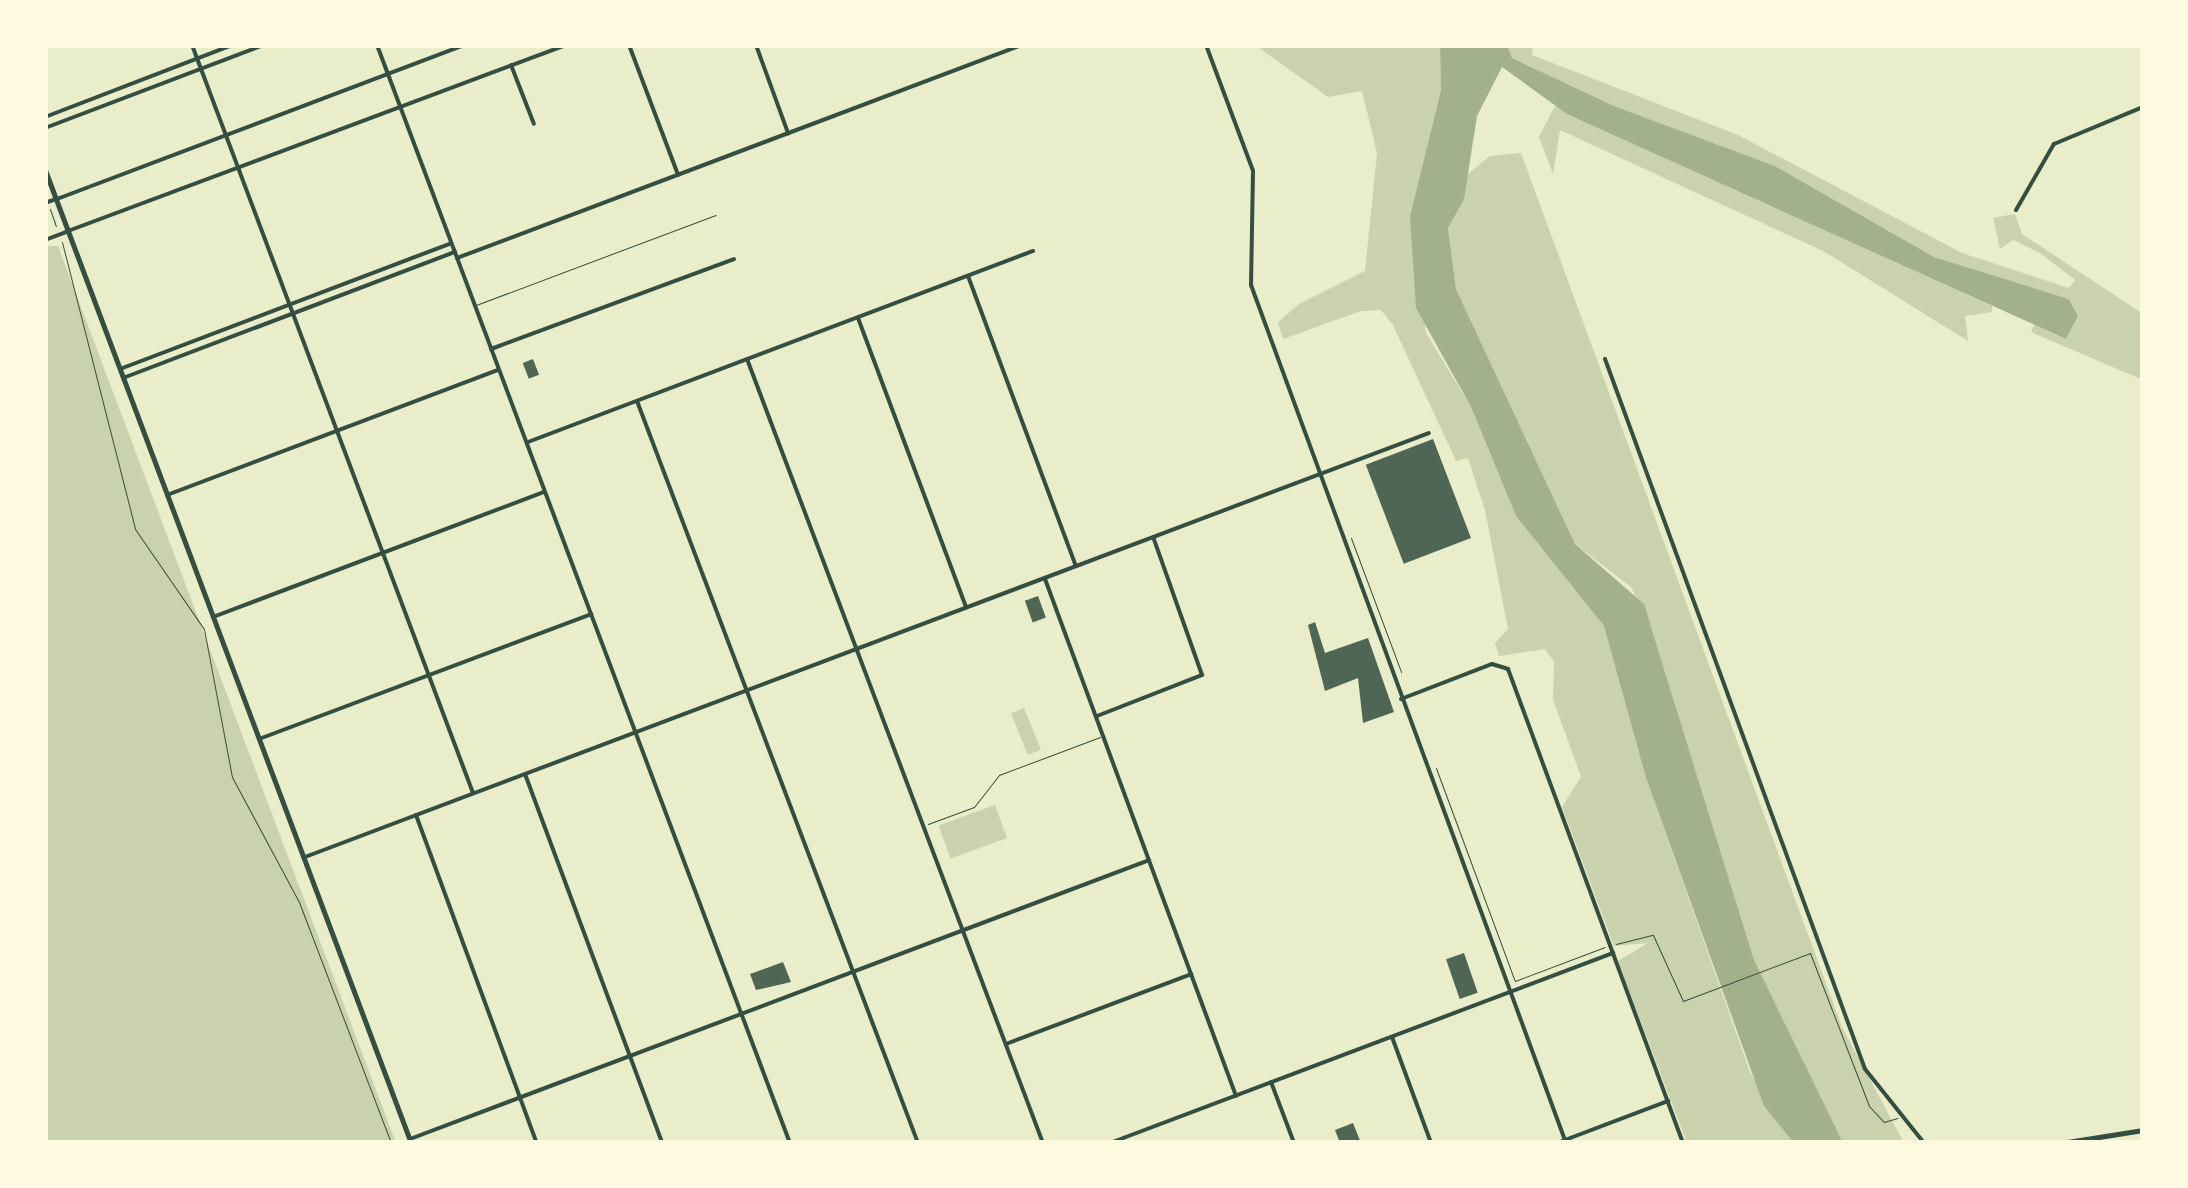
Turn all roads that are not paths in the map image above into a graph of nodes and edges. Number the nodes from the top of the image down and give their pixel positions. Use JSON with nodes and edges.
{"nodes":[{"id":1,"x":192,"y":45,"type":"edge"},
{"id":2,"x":233,"y":45,"type":"edge"},
{"id":3,"x":264,"y":45,"type":"edge"},
{"id":4,"x":377,"y":45,"type":"edge"},
{"id":5,"x":464,"y":45,"type":"edge"},
{"id":6,"x":566,"y":45,"type":"edge"},
{"id":7,"x":629,"y":45,"type":"edge"},
{"id":8,"x":756,"y":45,"type":"edge"},
{"id":9,"x":1022,"y":45,"type":"edge"},
{"id":10,"x":1206,"y":45,"type":"edge"},
{"id":11,"x":197,"y":58,"type":"junction"},
{"id":12,"x":512,"y":66,"type":"junction"},
{"id":13,"x":201,"y":69,"type":"junction"},
{"id":14,"x":388,"y":74,"type":"junction"},
{"id":15,"x":400,"y":107,"type":"junction"},
{"id":16,"x":2143,"y":108,"type":"edge"},
{"id":17,"x":45,"y":117,"type":"edge"},
{"id":18,"x":534,"y":124,"type":"dead end"},
{"id":19,"x":45,"y":128,"type":"edge"},
{"id":20,"x":788,"y":133,"type":"junction"},
{"id":21,"x":226,"y":135,"type":"junction"},
{"id":22,"x":238,"y":168,"type":"junction"},
{"id":23,"x":45,"y":170,"type":"edge"},
{"id":24,"x":678,"y":175,"type":"junction"},
{"id":25,"x":56,"y":199,"type":"junction"},
{"id":26,"x":45,"y":203,"type":"edge"},
{"id":27,"x":2016,"y":210,"type":"dead end"},
{"id":28,"x":716,"y":214,"type":"dead end"},
{"id":29,"x":68,"y":231,"type":"junction"},
{"id":30,"x":45,"y":240,"type":"edge"},
{"id":31,"x":452,"y":243,"type":"junction"},
{"id":32,"x":1033,"y":251,"type":"dead end"},
{"id":33,"x":456,"y":255,"type":"junction"},
{"id":34,"x":734,"y":259,"type":"dead end"},
{"id":35,"x":968,"y":276,"type":"junction"},
{"id":36,"x":290,"y":304,"type":"junction"},
{"id":37,"x":475,"y":305,"type":"junction"},
{"id":38,"x":293,"y":314,"type":"junction"},
{"id":39,"x":858,"y":318,"type":"junction"},
{"id":40,"x":490,"y":349,"type":"junction"},
{"id":41,"x":747,"y":359,"type":"junction"},
{"id":42,"x":1605,"y":359,"type":"dead end"},
{"id":43,"x":120,"y":369,"type":"junction"},
{"id":44,"x":498,"y":370,"type":"junction"},
{"id":45,"x":123,"y":378,"type":"junction"},
{"id":46,"x":637,"y":401,"type":"junction"},
{"id":47,"x":337,"y":432,"type":"junction"},
{"id":48,"x":1429,"y":433,"type":"dead end"},
{"id":49,"x":526,"y":442,"type":"junction"},
{"id":50,"x":1320,"y":474,"type":"junction"},
{"id":51,"x":544,"y":492,"type":"junction"},
{"id":52,"x":167,"y":495,"type":"junction"},
{"id":53,"x":1153,"y":537,"type":"junction"},
{"id":54,"x":383,"y":552,"type":"junction"},
{"id":55,"x":1076,"y":566,"type":"junction"},
{"id":56,"x":1045,"y":578,"type":"junction"},
{"id":57,"x":966,"y":607,"type":"junction"},
{"id":58,"x":590,"y":614,"type":"junction"},
{"id":59,"x":213,"y":617,"type":"junction"},
{"id":60,"x":858,"y":648,"type":"junction"},
{"id":61,"x":429,"y":674,"type":"junction"},
{"id":62,"x":749,"y":690,"type":"junction"},
{"id":63,"x":1401,"y":699,"type":"junction"},
{"id":64,"x":1096,"y":716,"type":"junction"},
{"id":65,"x":636,"y":732,"type":"junction"},
{"id":66,"x":1103,"y":736,"type":"junction"},
{"id":67,"x":259,"y":739,"type":"junction"},
{"id":68,"x":525,"y":774,"type":"junction"},
{"id":69,"x":473,"y":794,"type":"junction"},
{"id":70,"x":416,"y":815,"type":"junction"},
{"id":71,"x":925,"y":825,"type":"junction"},
{"id":72,"x":305,"y":856,"type":"junction"},
{"id":73,"x":1149,"y":860,"type":"junction"},
{"id":74,"x":964,"y":930,"type":"junction"},
{"id":75,"x":1613,"y":953,"type":"junction"},
{"id":76,"x":854,"y":971,"type":"junction"},
{"id":77,"x":1191,"y":974,"type":"junction"},
{"id":78,"x":1511,"y":992,"type":"junction"},
{"id":79,"x":742,"y":1013,"type":"junction"},
{"id":80,"x":1392,"y":1037,"type":"junction"},
{"id":81,"x":1006,"y":1044,"type":"junction"},
{"id":82,"x":629,"y":1056,"type":"junction"},
{"id":83,"x":1271,"y":1082,"type":"junction"},
{"id":84,"x":1236,"y":1096,"type":"junction"},
{"id":85,"x":520,"y":1097,"type":"junction"},
{"id":86,"x":1668,"y":1101,"type":"junction"},
{"id":87,"x":2143,"y":1130,"type":"edge"},
{"id":88,"x":410,"y":1141,"type":"edge"},
{"id":89,"x":1566,"y":1142,"type":"edge"},
{"id":90,"x":538,"y":1143,"type":"edge"},
{"id":91,"x":662,"y":1143,"type":"edge"},
{"id":92,"x":790,"y":1143,"type":"edge"},
{"id":93,"x":918,"y":1143,"type":"edge"},
{"id":94,"x":1042,"y":1143,"type":"edge"},
{"id":95,"x":1110,"y":1143,"type":"edge"},
{"id":96,"x":1294,"y":1143,"type":"edge"},
{"id":97,"x":1431,"y":1143,"type":"edge"},
{"id":98,"x":1558,"y":1143,"type":"edge"},
{"id":99,"x":1683,"y":1143,"type":"edge"},
{"id":100,"x":1924,"y":1143,"type":"edge"},
{"id":101,"x":2061,"y":1143,"type":"edge"}],
"edges":[{"from":1,"to":11,"type":"street"},
{"from":2,"to":11,"type":"street"},
{"from":3,"to":13,"type":"street"},
{"from":4,"to":14,"type":"street"},
{"from":5,"to":14,"type":"street"},
{"from":6,"to":12,"type":"street"},
{"from":7,"to":24,"type":"street"},
{"from":8,"to":20,"type":"street"},
{"from":9,"to":20,"type":"street"},
{"from":10,"to":50,"type":"street"},
{"from":11,"to":13,"type":"street"},
{"from":11,"to":17,"type":"street"},
{"from":12,"to":15,"type":"street"},
{"from":12,"to":18,"type":"street"},
{"from":13,"to":19,"type":"street"},
{"from":13,"to":21,"type":"street"},
{"from":14,"to":15,"type":"street"},
{"from":14,"to":21,"type":"street"},
{"from":15,"to":22,"type":"street"},
{"from":15,"to":31,"type":"street"},
{"from":16,"to":27,"type":"street"},
{"from":20,"to":24,"type":"street"},
{"from":21,"to":22,"type":"street"},
{"from":21,"to":25,"type":"street"},
{"from":22,"to":29,"type":"street"},
{"from":22,"to":36,"type":"street"},
{"from":23,"to":25,"type":"main road"},
{"from":24,"to":33,"type":"street"},
{"from":25,"to":26,"type":"street"},
{"from":25,"to":29,"type":"main road"},
{"from":28,"to":37,"type":"lane"},
{"from":29,"to":30,"type":"street"},
{"from":29,"to":43,"type":"main road"},
{"from":31,"to":33,"type":"street"},
{"from":31,"to":36,"type":"street"},
{"from":32,"to":35,"type":"street"},
{"from":33,"to":37,"type":"street"},
{"from":33,"to":38,"type":"street"},
{"from":34,"to":40,"type":"street"},
{"from":35,"to":39,"type":"street"},
{"from":35,"to":55,"type":"street"},
{"from":36,"to":38,"type":"street"},
{"from":36,"to":43,"type":"street"},
{"from":37,"to":40,"type":"street"},
{"from":38,"to":45,"type":"street"},
{"from":38,"to":47,"type":"street"},
{"from":39,"to":41,"type":"street"},
{"from":39,"to":57,"type":"street"},
{"from":40,"to":44,"type":"street"},
{"from":41,"to":46,"type":"street"},
{"from":41,"to":60,"type":"street"},
{"from":42,"to":100,"type":"street"},
{"from":43,"to":45,"type":"main road"},
{"from":44,"to":47,"type":"street"},
{"from":44,"to":49,"type":"street"},
{"from":45,"to":52,"type":"main road"},
{"from":46,"to":49,"type":"street"},
{"from":46,"to":62,"type":"street"},
{"from":47,"to":52,"type":"street"},
{"from":47,"to":54,"type":"street"},
{"from":48,"to":50,"type":"street"},
{"from":49,"to":51,"type":"street"},
{"from":50,"to":53,"type":"street"},
{"from":50,"to":63,"type":"street"},
{"from":51,"to":54,"type":"street"},
{"from":51,"to":58,"type":"street"},
{"from":52,"to":59,"type":"main road"},
{"from":53,"to":55,"type":"street"},
{"from":53,"to":64,"type":"street"},
{"from":54,"to":59,"type":"street"},
{"from":54,"to":61,"type":"street"},
{"from":55,"to":56,"type":"street"},
{"from":56,"to":57,"type":"street"},
{"from":56,"to":64,"type":"street"},
{"from":57,"to":60,"type":"street"},
{"from":58,"to":61,"type":"street"},
{"from":58,"to":65,"type":"street"},
{"from":59,"to":67,"type":"main road"},
{"from":60,"to":62,"type":"street"},
{"from":60,"to":71,"type":"street"},
{"from":61,"to":67,"type":"street"},
{"from":61,"to":69,"type":"street"},
{"from":62,"to":65,"type":"street"},
{"from":62,"to":76,"type":"street"},
{"from":63,"to":75,"type":"street"},
{"from":63,"to":78,"type":"street"},
{"from":64,"to":66,"type":"street"},
{"from":65,"to":68,"type":"street"},
{"from":65,"to":79,"type":"street"},
{"from":66,"to":71,"type":"lane"},
{"from":66,"to":73,"type":"street"},
{"from":67,"to":72,"type":"main road"},
{"from":68,"to":69,"type":"street"},
{"from":68,"to":82,"type":"street"},
{"from":69,"to":70,"type":"street"},
{"from":70,"to":72,"type":"street"},
{"from":70,"to":85,"type":"street"},
{"from":71,"to":74,"type":"street"},
{"from":72,"to":88,"type":"main road"},
{"from":73,"to":74,"type":"street"},
{"from":73,"to":77,"type":"street"},
{"from":74,"to":76,"type":"street"},
{"from":74,"to":81,"type":"street"},
{"from":75,"to":78,"type":"street"},
{"from":75,"to":86,"type":"street"},
{"from":76,"to":79,"type":"street"},
{"from":76,"to":93,"type":"street"},
{"from":77,"to":81,"type":"street"},
{"from":77,"to":84,"type":"street"},
{"from":78,"to":80,"type":"street"},
{"from":78,"to":89,"type":"street"},
{"from":79,"to":82,"type":"street"},
{"from":79,"to":92,"type":"street"},
{"from":80,"to":83,"type":"street"},
{"from":80,"to":97,"type":"street"},
{"from":81,"to":94,"type":"street"},
{"from":82,"to":85,"type":"street"},
{"from":82,"to":91,"type":"street"},
{"from":83,"to":84,"type":"street"},
{"from":83,"to":96,"type":"street"},
{"from":84,"to":95,"type":"street"},
{"from":85,"to":88,"type":"street"},
{"from":85,"to":90,"type":"street"},
{"from":86,"to":89,"type":"street"},
{"from":86,"to":99,"type":"street"},
{"from":87,"to":101,"type":"main road"},
{"from":89,"to":98,"type":"street"}]}
